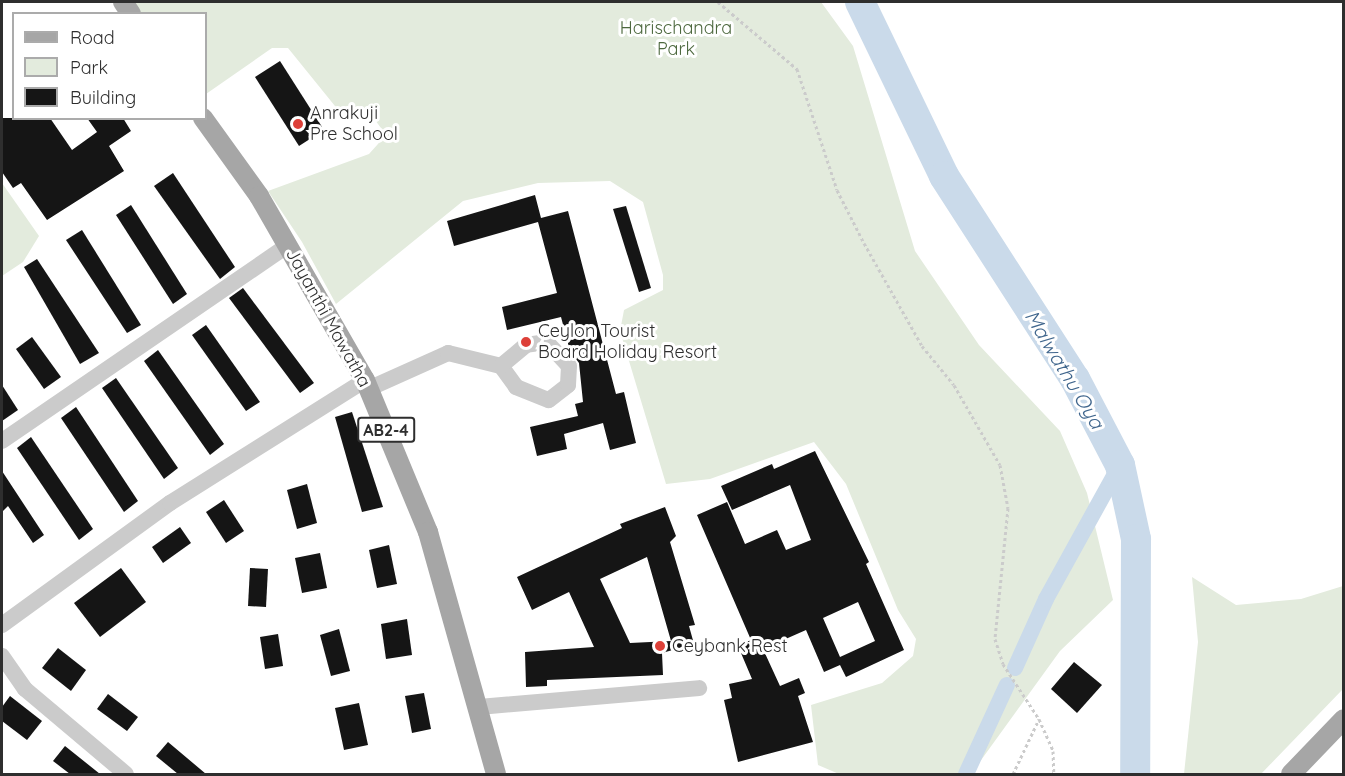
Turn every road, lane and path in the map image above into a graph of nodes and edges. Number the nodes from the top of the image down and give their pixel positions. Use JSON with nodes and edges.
{"nodes":[{"id":1,"x":718,"y":2,"type":"edge"},
{"id":2,"x":204,"y":120,"type":"edge"},
{"id":3,"x":288,"y":245,"type":"junction"},
{"id":4,"x":501,"y":366,"type":"dead end"},
{"id":5,"x":366,"y":385,"type":"junction"},
{"id":6,"x":2,"y":441,"type":"edge"},
{"id":7,"x":2,"y":626,"type":"edge"},
{"id":8,"x":2,"y":656,"type":"edge"},
{"id":9,"x":699,"y":688,"type":"dead end"},
{"id":10,"x":479,"y":707,"type":"junction"},
{"id":11,"x":1039,"y":719,"type":"junction"},
{"id":12,"x":1344,"y":719,"type":"edge"},
{"id":13,"x":126,"y":774,"type":"edge"},
{"id":14,"x":496,"y":774,"type":"edge"},
{"id":15,"x":1013,"y":774,"type":"edge"},
{"id":16,"x":1054,"y":774,"type":"edge"},
{"id":17,"x":1291,"y":774,"type":"edge"}],
"edges":[{"from":1,"to":11,"type":"path"},
{"from":2,"to":3,"type":"main road","name":"Jayanthi Mawatha","number":"AB2-4"},
{"from":3,"to":5,"type":"main road","name":"Jayanthi Mawatha","number":"AB2-4"},
{"from":3,"to":6,"type":"street"},
{"from":4,"to":5,"type":"street"},
{"from":5,"to":7,"type":"street"},
{"from":5,"to":10,"type":"main road","name":"Jayanthi Mawatha","number":"AB2-4"},
{"from":8,"to":13,"type":"street"},
{"from":9,"to":10,"type":"street"},
{"from":10,"to":14,"type":"main road","name":"Jayanthi Mawatha","number":"AB2-4"},
{"from":11,"to":15,"type":"path"},
{"from":11,"to":16,"type":"path"},
{"from":12,"to":17,"type":"main road"}]}
